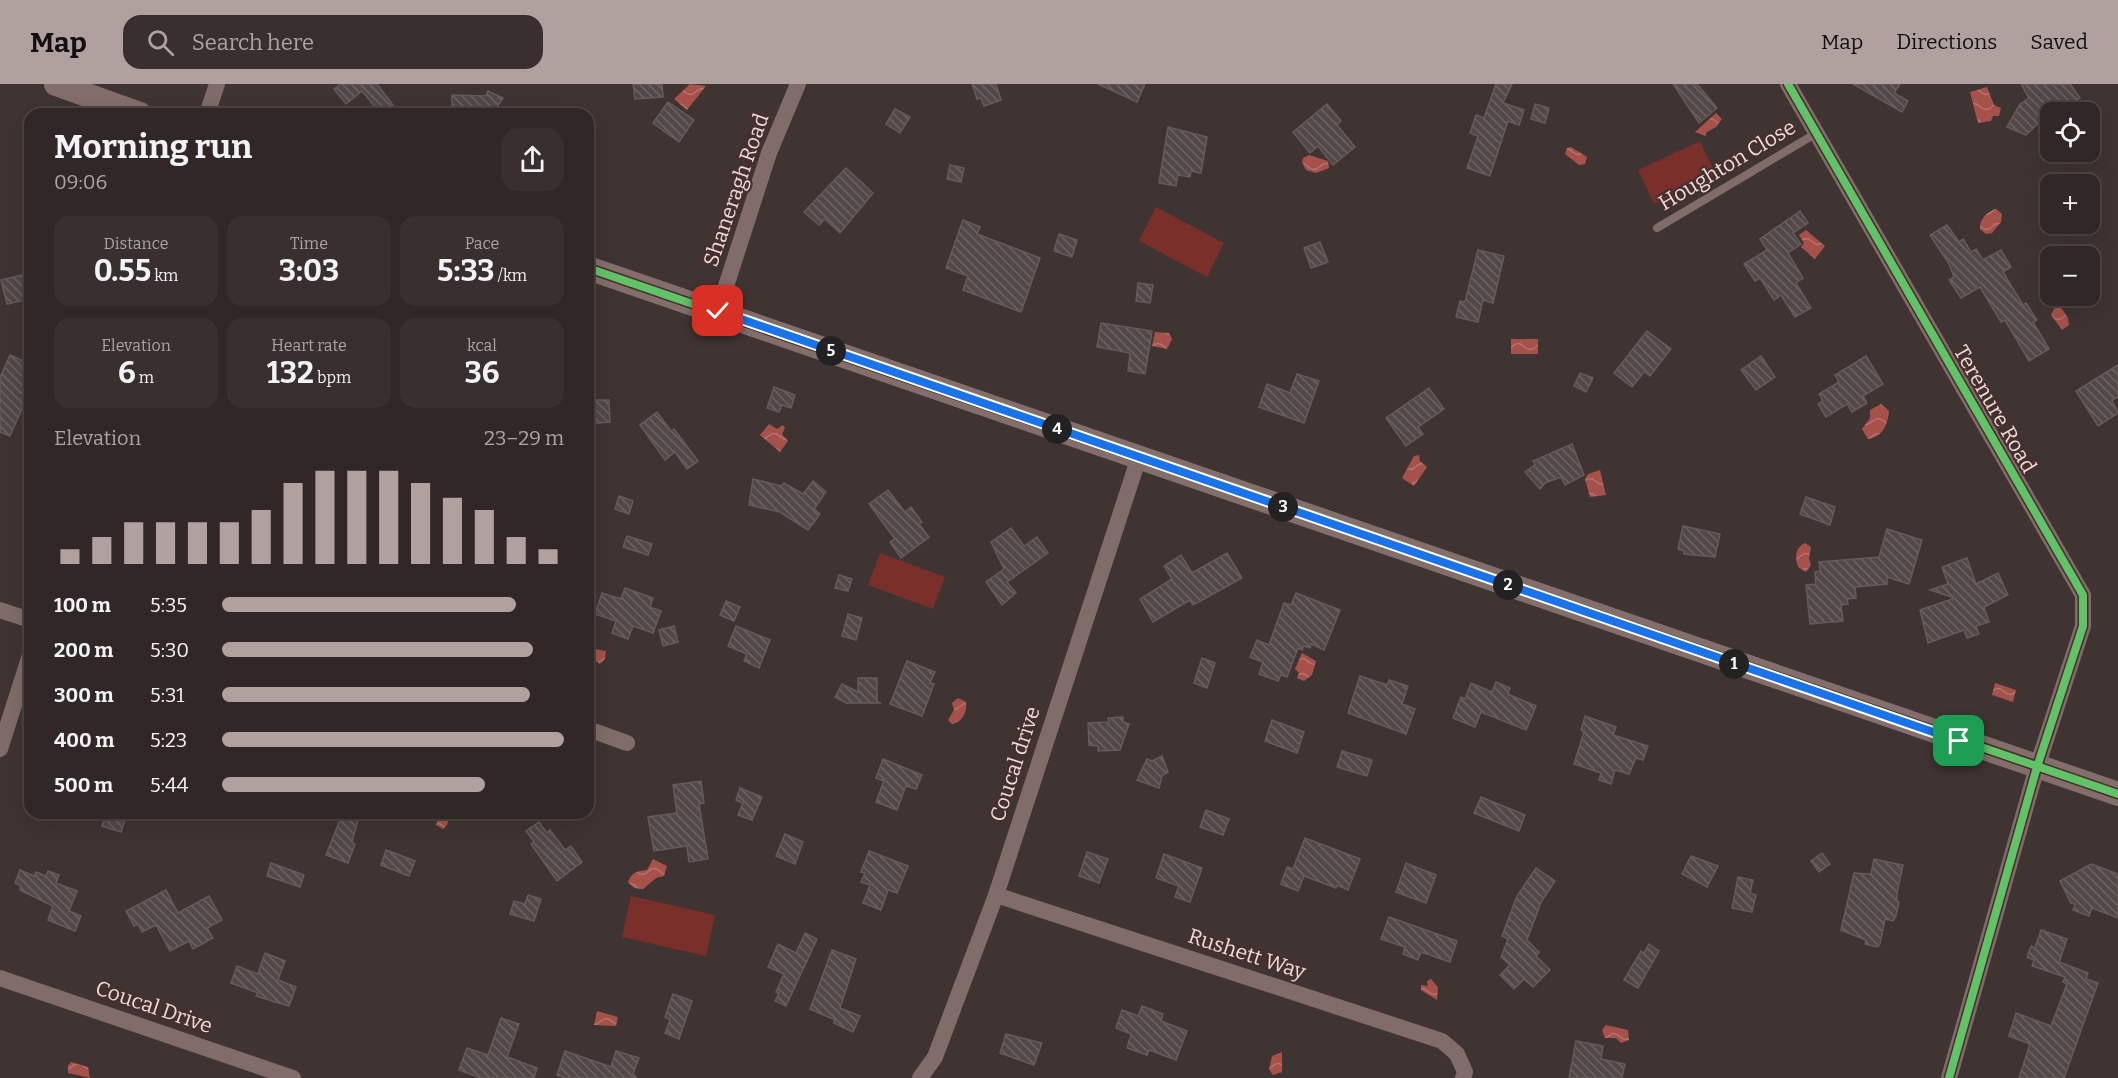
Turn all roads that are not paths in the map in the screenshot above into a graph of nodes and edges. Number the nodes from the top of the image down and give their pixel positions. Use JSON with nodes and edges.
{"nodes":[{"id":1,"x":56,"y":84,"type":"edge"},
{"id":2,"x":217,"y":84,"type":"edge"},
{"id":3,"x":798,"y":84,"type":"edge"},
{"id":4,"x":1788,"y":84,"type":"edge"},
{"id":5,"x":123,"y":108,"type":"edge"},
{"id":6,"x":209,"y":108,"type":"edge"},
{"id":7,"x":1815,"y":134,"type":"junction"},
{"id":8,"x":1657,"y":228,"type":"dead end"},
{"id":9,"x":594,"y":270,"type":"edge"},
{"id":10,"x":718,"y":311,"type":"junction"},
{"id":11,"x":1139,"y":457,"type":"junction"},
{"id":12,"x":0,"y":610,"type":"edge"},
{"id":13,"x":24,"y":618,"type":"edge"},
{"id":14,"x":24,"y":674,"type":"edge"},
{"id":15,"x":594,"y":731,"type":"edge"},
{"id":16,"x":627,"y":743,"type":"dead end"},
{"id":17,"x":0,"y":749,"type":"edge"},
{"id":18,"x":2037,"y":767,"type":"junction"},
{"id":19,"x":2118,"y":794,"type":"edge"},
{"id":20,"x":996,"y":895,"type":"junction"},
{"id":21,"x":0,"y":978,"type":"edge"},
{"id":22,"x":293,"y":1078,"type":"edge"},
{"id":23,"x":920,"y":1078,"type":"edge"},
{"id":24,"x":1463,"y":1078,"type":"edge"},
{"id":25,"x":1949,"y":1078,"type":"edge"}],
"edges":[{"from":1,"to":5,"type":"street"},
{"from":2,"to":6,"type":"street"},
{"from":3,"to":10,"type":"street","name":"Shaneragh Road"},
{"from":4,"to":7,"type":"street","name":"Terenure Road"},
{"from":7,"to":8,"type":"lane","name":"Houghton Close"},
{"from":7,"to":18,"type":"street","name":"Terenure Road"},
{"from":9,"to":10,"type":"street"},
{"from":10,"to":11,"type":"street"},
{"from":11,"to":18,"type":"street"},
{"from":11,"to":20,"type":"street","name":"Coucal drive"},
{"from":12,"to":13,"type":"street"},
{"from":14,"to":17,"type":"street"},
{"from":15,"to":16,"type":"street"},
{"from":18,"to":19,"type":"street"},
{"from":18,"to":25,"type":"street","name":"Terenure Road"},
{"from":20,"to":23,"type":"street","name":"Coucal drive"},
{"from":20,"to":24,"type":"street","name":"Rushett Way"},
{"from":21,"to":22,"type":"street","name":"Coucal Drive"}]}
